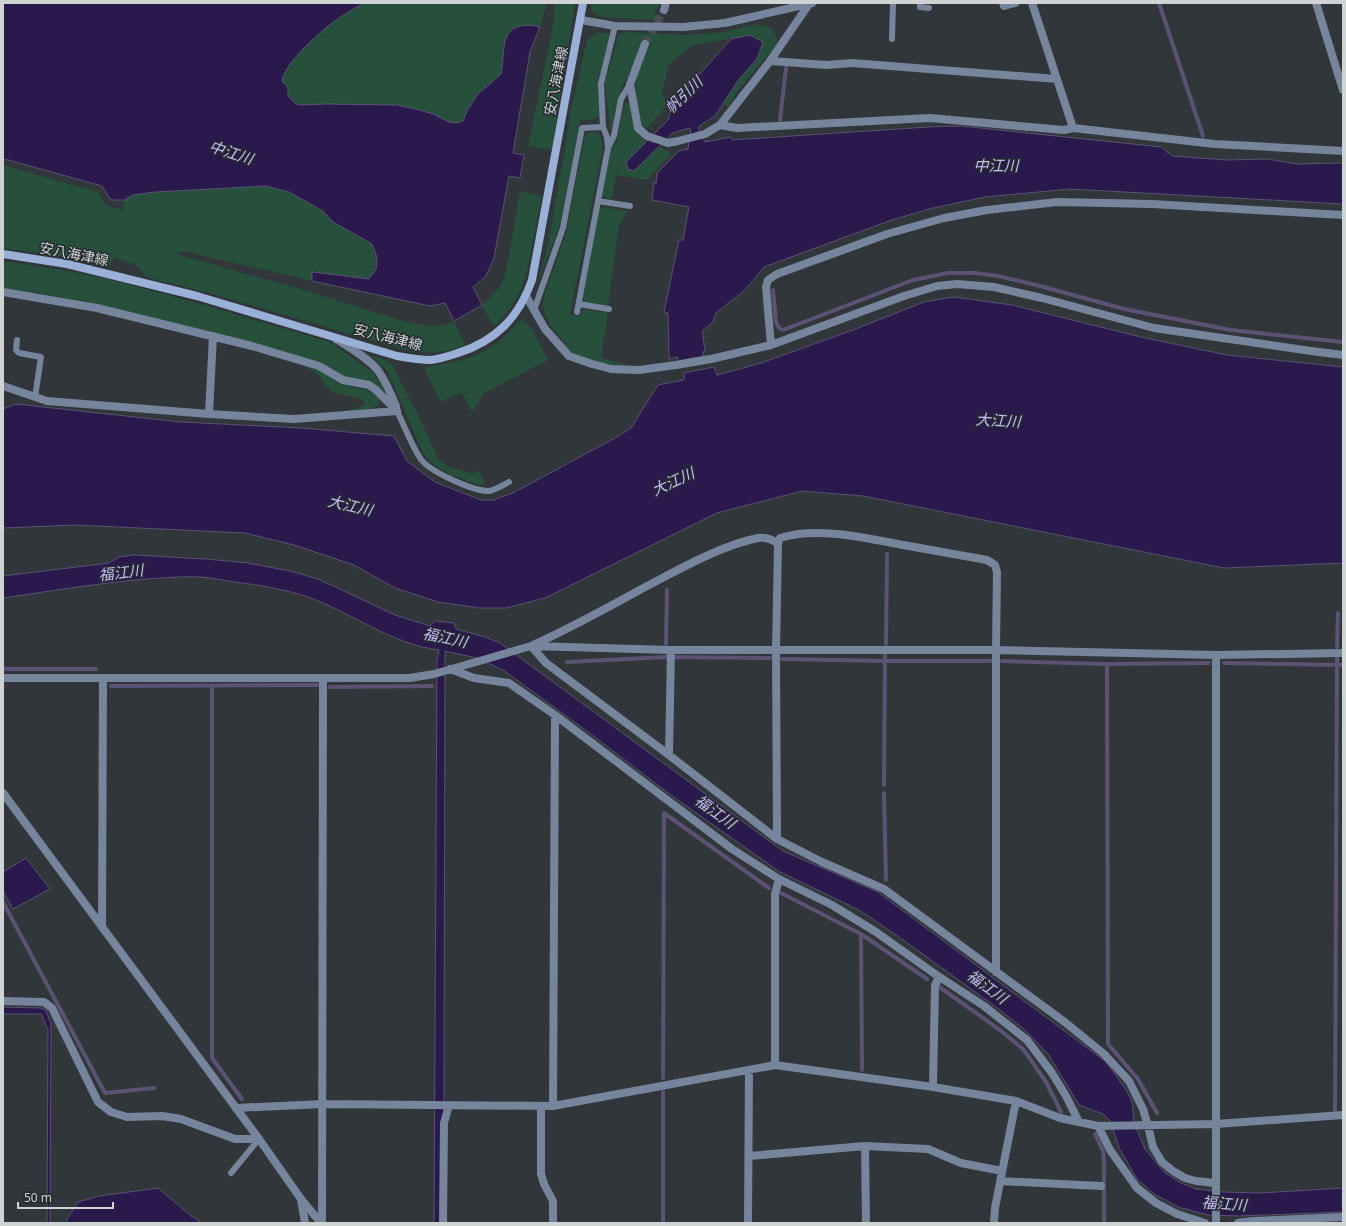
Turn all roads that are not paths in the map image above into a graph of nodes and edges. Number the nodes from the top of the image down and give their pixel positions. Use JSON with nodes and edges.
{"nodes":[{"id":1,"x":584,"y":3,"type":"edge"},
{"id":2,"x":810,"y":3,"type":"edge"},
{"id":3,"x":893,"y":3,"type":"edge"},
{"id":4,"x":920,"y":3,"type":"edge"},
{"id":5,"x":1003,"y":3,"type":"edge"},
{"id":6,"x":1014,"y":3,"type":"edge"},
{"id":7,"x":1032,"y":3,"type":"edge"},
{"id":8,"x":1316,"y":3,"type":"edge"},
{"id":9,"x":929,"y":8,"type":"dead end"},
{"id":10,"x":581,"y":20,"type":"junction"},
{"id":11,"x":615,"y":26,"type":"junction"},
{"id":12,"x":892,"y":39,"type":"dead end"},
{"id":13,"x":645,"y":44,"type":"tunnel mouth"},
{"id":14,"x":770,"y":61,"type":"junction"},
{"id":15,"x":1057,"y":79,"type":"junction"},
{"id":16,"x":630,"y":84,"type":"junction"},
{"id":17,"x":1343,"y":90,"type":"edge"},
{"id":18,"x":720,"y":125,"type":"junction"},
{"id":19,"x":603,"y":126,"type":"junction"},
{"id":20,"x":1072,"y":128,"type":"junction"},
{"id":21,"x":608,"y":148,"type":"junction"},
{"id":22,"x":1343,"y":152,"type":"edge"},
{"id":23,"x":598,"y":200,"type":"junction"},
{"id":24,"x":630,"y":206,"type":"dead end"},
{"id":25,"x":1343,"y":215,"type":"edge"},
{"id":26,"x":3,"y":254,"type":"edge"},
{"id":27,"x":3,"y":292,"type":"edge"},
{"id":28,"x":526,"y":296,"type":"junction"},
{"id":29,"x":579,"y":304,"type":"junction"},
{"id":30,"x":609,"y":309,"type":"dead end"},
{"id":31,"x":534,"y":310,"type":"junction"},
{"id":32,"x":577,"y":312,"type":"dead end"},
{"id":33,"x":213,"y":336,"type":"junction"},
{"id":34,"x":332,"y":336,"type":"junction"},
{"id":35,"x":17,"y":340,"type":"dead end"},
{"id":36,"x":771,"y":345,"type":"junction"},
{"id":37,"x":1343,"y":355,"type":"edge"},
{"id":38,"x":3,"y":386,"type":"edge"},
{"id":39,"x":35,"y":397,"type":"junction"},
{"id":40,"x":397,"y":411,"type":"junction"},
{"id":41,"x":209,"y":414,"type":"junction"},
{"id":42,"x":510,"y":482,"type":"dead end"},
{"id":43,"x":778,"y":544,"type":"junction"},
{"id":44,"x":531,"y":646,"type":"junction"},
{"id":45,"x":776,"y":650,"type":"junction"},
{"id":46,"x":996,"y":650,"type":"junction"},
{"id":47,"x":671,"y":651,"type":"junction"},
{"id":48,"x":1343,"y":653,"type":"edge"},
{"id":49,"x":1216,"y":655,"type":"junction"},
{"id":50,"x":448,"y":670,"type":"junction"},
{"id":51,"x":3,"y":678,"type":"edge"},
{"id":52,"x":103,"y":678,"type":"junction"},
{"id":53,"x":323,"y":678,"type":"junction"},
{"id":54,"x":555,"y":715,"type":"junction"},
{"id":55,"x":669,"y":755,"type":"junction"},
{"id":56,"x":3,"y":793,"type":"edge"},
{"id":57,"x":777,"y":839,"type":"junction"},
{"id":58,"x":779,"y":879,"type":"junction"},
{"id":59,"x":102,"y":927,"type":"junction"},
{"id":60,"x":996,"y":972,"type":"junction"},
{"id":61,"x":939,"y":977,"type":"junction"},
{"id":62,"x":3,"y":1001,"type":"edge"},
{"id":63,"x":775,"y":1065,"type":"junction"},
{"id":64,"x":749,"y":1070,"type":"junction"},
{"id":65,"x":933,"y":1087,"type":"junction"},
{"id":66,"x":1016,"y":1102,"type":"junction"},
{"id":67,"x":323,"y":1104,"type":"junction"},
{"id":68,"x":448,"y":1105,"type":"junction"},
{"id":69,"x":541,"y":1106,"type":"junction"},
{"id":70,"x":553,"y":1106,"type":"junction"},
{"id":71,"x":236,"y":1108,"type":"junction"},
{"id":72,"x":1343,"y":1115,"type":"edge"},
{"id":73,"x":1079,"y":1122,"type":"junction"},
{"id":74,"x":1216,"y":1124,"type":"junction"},
{"id":75,"x":1100,"y":1126,"type":"junction"},
{"id":76,"x":1147,"y":1126,"type":"junction"},
{"id":77,"x":259,"y":1139,"type":"junction"},
{"id":78,"x":865,"y":1146,"type":"junction"},
{"id":79,"x":749,"y":1156,"type":"junction"},
{"id":80,"x":1002,"y":1171,"type":"junction"},
{"id":81,"x":231,"y":1173,"type":"dead end"},
{"id":82,"x":1000,"y":1180,"type":"junction"},
{"id":83,"x":1101,"y":1186,"type":"dead end"},
{"id":84,"x":1215,"y":1186,"type":"junction"},
{"id":85,"x":301,"y":1199,"type":"junction"},
{"id":86,"x":1343,"y":1218,"type":"edge"},
{"id":87,"x":1216,"y":1222,"type":"edge"},
{"id":88,"x":305,"y":1223,"type":"edge"},
{"id":89,"x":322,"y":1223,"type":"edge"},
{"id":90,"x":443,"y":1223,"type":"edge"},
{"id":91,"x":553,"y":1223,"type":"edge"},
{"id":92,"x":748,"y":1223,"type":"edge"},
{"id":93,"x":866,"y":1223,"type":"edge"},
{"id":94,"x":994,"y":1223,"type":"edge"},
{"id":95,"x":1205,"y":1223,"type":"edge"},
{"id":96,"x":1238,"y":1223,"type":"edge"}],
"edges":[{"from":1,"to":10,"type":"main road","name":"安八海津線"},
{"from":2,"to":11,"type":"street"},
{"from":2,"to":14,"type":"street"},
{"from":3,"to":12,"type":"lane"},
{"from":4,"to":9,"type":"lane"},
{"from":5,"to":6,"type":"street"},
{"from":7,"to":15,"type":"street"},
{"from":8,"to":17,"type":"street"},
{"from":10,"to":11,"type":"street"},
{"from":10,"to":28,"type":"main road","name":"安八海津線"},
{"from":11,"to":19,"type":"lane"},
{"from":13,"to":16,"type":"street"},
{"from":14,"to":15,"type":"street"},
{"from":14,"to":18,"type":"street"},
{"from":15,"to":20,"type":"street"},
{"from":16,"to":18,"type":"street"},
{"from":16,"to":21,"type":"lane"},
{"from":18,"to":20,"type":"street"},
{"from":19,"to":21,"type":"lane"},
{"from":19,"to":31,"type":"lane"},
{"from":20,"to":22,"type":"street"},
{"from":21,"to":23,"type":"lane"},
{"from":23,"to":24,"type":"lane"},
{"from":23,"to":29,"type":"lane"},
{"from":25,"to":36,"type":"street"},
{"from":26,"to":34,"type":"main road","name":"安八海津線"},
{"from":27,"to":33,"type":"street"},
{"from":28,"to":31,"type":"street"},
{"from":28,"to":34,"type":"main road","name":"安八海津線"},
{"from":29,"to":30,"type":"lane"},
{"from":29,"to":32,"type":"lane"},
{"from":31,"to":36,"type":"street"},
{"from":33,"to":40,"type":"street"},
{"from":33,"to":41,"type":"street"},
{"from":34,"to":40,"type":"street"},
{"from":35,"to":39,"type":"lane"},
{"from":36,"to":37,"type":"street"},
{"from":38,"to":39,"type":"street"},
{"from":39,"to":41,"type":"street"},
{"from":40,"to":41,"type":"street"},
{"from":40,"to":42,"type":"lane"},
{"from":43,"to":44,"type":"street"},
{"from":43,"to":45,"type":"street"},
{"from":43,"to":46,"type":"street"},
{"from":44,"to":47,"type":"street"},
{"from":44,"to":50,"type":"street"},
{"from":44,"to":55,"type":"street"},
{"from":45,"to":46,"type":"street"},
{"from":45,"to":47,"type":"street"},
{"from":45,"to":57,"type":"street"},
{"from":46,"to":49,"type":"street"},
{"from":46,"to":60,"type":"street"},
{"from":47,"to":55,"type":"street"},
{"from":48,"to":49,"type":"street"},
{"from":49,"to":74,"type":"street"},
{"from":50,"to":53,"type":"street"},
{"from":50,"to":54,"type":"street"},
{"from":51,"to":52,"type":"street"},
{"from":52,"to":53,"type":"street"},
{"from":52,"to":59,"type":"street"},
{"from":53,"to":67,"type":"street"},
{"from":54,"to":58,"type":"street"},
{"from":54,"to":70,"type":"street"},
{"from":55,"to":57,"type":"street"},
{"from":56,"to":59,"type":"street"},
{"from":57,"to":60,"type":"street"},
{"from":58,"to":61,"type":"street"},
{"from":58,"to":63,"type":"street"},
{"from":59,"to":71,"type":"street"},
{"from":60,"to":76,"type":"street"},
{"from":61,"to":65,"type":"street"},
{"from":61,"to":73,"type":"street"},
{"from":62,"to":77,"type":"street"},
{"from":63,"to":64,"type":"street"},
{"from":63,"to":65,"type":"street"},
{"from":64,"to":70,"type":"street"},
{"from":64,"to":79,"type":"street"},
{"from":65,"to":66,"type":"street"},
{"from":66,"to":73,"type":"street"},
{"from":66,"to":80,"type":"street"},
{"from":67,"to":68,"type":"street"},
{"from":67,"to":71,"type":"street"},
{"from":67,"to":89,"type":"street"},
{"from":68,"to":69,"type":"street"},
{"from":68,"to":90,"type":"street"},
{"from":69,"to":70,"type":"street"},
{"from":69,"to":91,"type":"street"},
{"from":71,"to":77,"type":"street"},
{"from":72,"to":74,"type":"street"},
{"from":73,"to":75,"type":"street"},
{"from":74,"to":76,"type":"street"},
{"from":74,"to":84,"type":"street"},
{"from":75,"to":76,"type":"street"},
{"from":75,"to":95,"type":"street"},
{"from":76,"to":84,"type":"street"},
{"from":77,"to":81,"type":"lane"},
{"from":77,"to":85,"type":"street"},
{"from":78,"to":79,"type":"street"},
{"from":78,"to":80,"type":"street"},
{"from":78,"to":93,"type":"street"},
{"from":79,"to":92,"type":"street"},
{"from":80,"to":82,"type":"street"},
{"from":82,"to":83,"type":"street"},
{"from":82,"to":94,"type":"street"},
{"from":84,"to":87,"type":"street"},
{"from":85,"to":88,"type":"street"},
{"from":85,"to":89,"type":"street"},
{"from":86,"to":96,"type":"street"}]}
